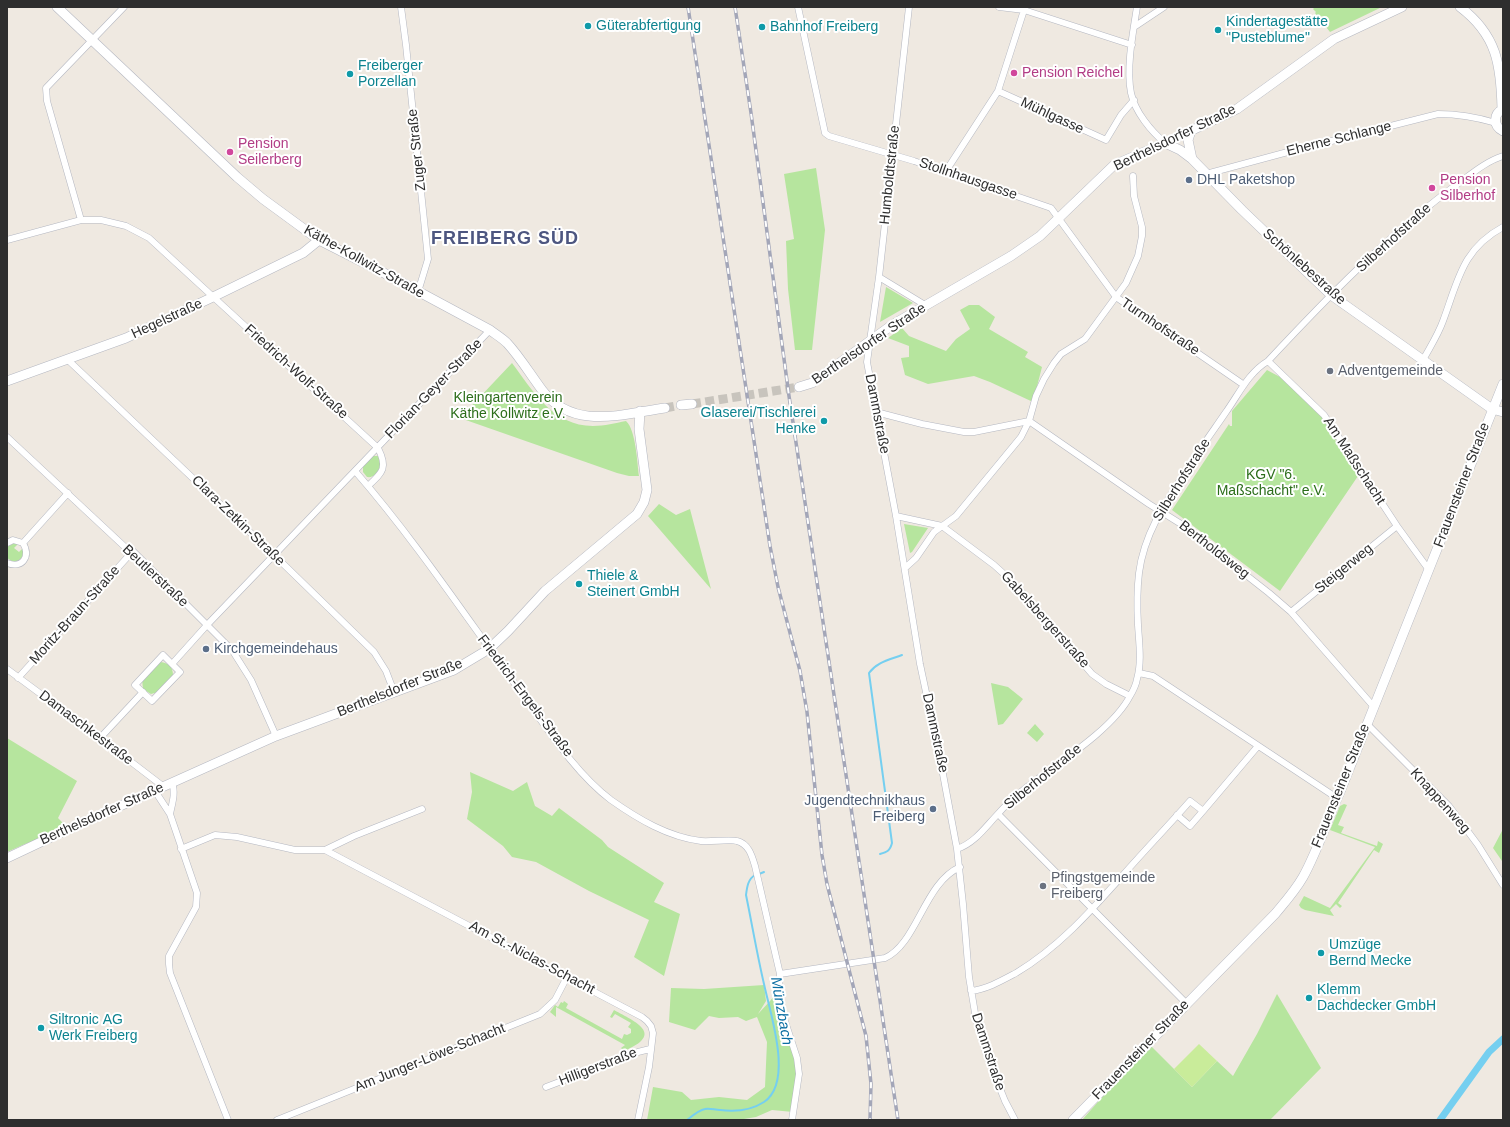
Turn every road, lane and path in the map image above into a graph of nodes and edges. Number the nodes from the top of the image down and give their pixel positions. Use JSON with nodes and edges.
{"nodes":[{"id":1,"x":57,"y":7,"type":"edge"},
{"id":2,"x":124,"y":7,"type":"edge"},
{"id":3,"x":401,"y":7,"type":"edge"},
{"id":4,"x":798,"y":7,"type":"edge"},
{"id":5,"x":909,"y":7,"type":"edge"},
{"id":6,"x":999,"y":7,"type":"edge"},
{"id":7,"x":1137,"y":7,"type":"edge"},
{"id":8,"x":1164,"y":7,"type":"edge"},
{"id":9,"x":1402,"y":7,"type":"edge"},
{"id":10,"x":1460,"y":7,"type":"edge"},
{"id":11,"x":1025,"y":9,"type":"edge"},
{"id":12,"x":1392,"y":9,"type":"edge"},
{"id":13,"x":1134,"y":27,"type":"junction"},
{"id":14,"x":92,"y":40,"type":"junction"},
{"id":15,"x":1132,"y":45,"type":"junction"},
{"id":16,"x":998,"y":91,"type":"junction"},
{"id":17,"x":1502,"y":91,"type":"edge"},
{"id":18,"x":1134,"y":100,"type":"junction"},
{"id":19,"x":1499,"y":114,"type":"edge"},
{"id":20,"x":1191,"y":131,"type":"junction"},
{"id":21,"x":1503,"y":131,"type":"edge"},
{"id":22,"x":1165,"y":143,"type":"junction"},
{"id":23,"x":892,"y":154,"type":"junction"},
{"id":24,"x":1503,"y":156,"type":"edge"},
{"id":25,"x":1192,"y":159,"type":"junction"},
{"id":26,"x":946,"y":171,"type":"junction"},
{"id":27,"x":1206,"y":174,"type":"junction"},
{"id":28,"x":1133,"y":176,"type":"dead end"},
{"id":29,"x":1060,"y":219,"type":"junction"},
{"id":30,"x":81,"y":220,"type":"junction"},
{"id":31,"x":1503,"y":228,"type":"edge"},
{"id":32,"x":7,"y":240,"type":"edge"},
{"id":33,"x":319,"y":240,"type":"junction"},
{"id":34,"x":878,"y":277,"type":"junction"},
{"id":35,"x":418,"y":292,"type":"junction"},
{"id":36,"x":1331,"y":295,"type":"junction"},
{"id":37,"x":213,"y":297,"type":"junction"},
{"id":38,"x":1116,"y":297,"type":"junction"},
{"id":39,"x":925,"y":306,"type":"junction"},
{"id":40,"x":490,"y":330,"type":"junction"},
{"id":41,"x":869,"y":342,"type":"junction"},
{"id":42,"x":68,"y":360,"type":"junction"},
{"id":43,"x":1268,"y":360,"type":"junction"},
{"id":44,"x":1423,"y":360,"type":"junction"},
{"id":45,"x":7,"y":381,"type":"edge"},
{"id":46,"x":1503,"y":384,"type":"edge"},
{"id":47,"x":1244,"y":385,"type":"junction"},
{"id":48,"x":799,"y":387,"type":"tunnel mouth"},
{"id":49,"x":692,"y":404,"type":"tunnel mouth"},
{"id":50,"x":681,"y":405,"type":"tunnel mouth"},
{"id":51,"x":665,"y":408,"type":"tunnel mouth"},
{"id":52,"x":1492,"y":409,"type":"junction"},
{"id":53,"x":640,"y":411,"type":"junction"},
{"id":54,"x":876,"y":412,"type":"junction"},
{"id":55,"x":1503,"y":412,"type":"edge"},
{"id":56,"x":1029,"y":421,"type":"junction"},
{"id":57,"x":8,"y":439,"type":"edge"},
{"id":58,"x":378,"y":448,"type":"junction"},
{"id":59,"x":355,"y":471,"type":"junction"},
{"id":60,"x":368,"y":486,"type":"junction"},
{"id":61,"x":68,"y":493,"type":"junction"},
{"id":62,"x":1161,"y":512,"type":"junction"},
{"id":63,"x":896,"y":516,"type":"junction"},
{"id":64,"x":942,"y":526,"type":"junction"},
{"id":65,"x":1397,"y":526,"type":"junction"},
{"id":66,"x":7,"y":543,"type":"edge"},
{"id":67,"x":23,"y":543,"type":"junction"},
{"id":68,"x":133,"y":552,"type":"junction"},
{"id":69,"x":274,"y":555,"type":"junction"},
{"id":70,"x":7,"y":562,"type":"edge"},
{"id":71,"x":905,"y":568,"type":"junction"},
{"id":72,"x":1429,"y":570,"type":"junction"},
{"id":73,"x":1291,"y":612,"type":"junction"},
{"id":74,"x":207,"y":625,"type":"junction"},
{"id":75,"x":489,"y":649,"type":"junction"},
{"id":76,"x":172,"y":664,"type":"junction"},
{"id":77,"x":7,"y":670,"type":"edge"},
{"id":78,"x":1139,"y":673,"type":"junction"},
{"id":79,"x":18,"y":678,"type":"junction"},
{"id":80,"x":143,"y":692,"type":"junction"},
{"id":81,"x":394,"y":692,"type":"junction"},
{"id":82,"x":1130,"y":696,"type":"junction"},
{"id":83,"x":1374,"y":707,"type":"junction"},
{"id":84,"x":1367,"y":724,"type":"junction"},
{"id":85,"x":276,"y":736,"type":"junction"},
{"id":86,"x":100,"y":738,"type":"junction"},
{"id":87,"x":1258,"y":746,"type":"junction"},
{"id":88,"x":172,"y":782,"type":"junction"},
{"id":89,"x":164,"y":787,"type":"junction"},
{"id":90,"x":155,"y":791,"type":"junction"},
{"id":91,"x":1337,"y":798,"type":"junction"},
{"id":92,"x":422,"y":808,"type":"dead end"},
{"id":93,"x":1203,"y":811,"type":"junction"},
{"id":94,"x":170,"y":814,"type":"junction"},
{"id":95,"x":998,"y":814,"type":"junction"},
{"id":96,"x":1177,"y":815,"type":"junction"},
{"id":97,"x":181,"y":849,"type":"junction"},
{"id":98,"x":957,"y":849,"type":"junction"},
{"id":99,"x":326,"y":850,"type":"junction"},
{"id":100,"x":7,"y":858,"type":"edge"},
{"id":101,"x":960,"y":867,"type":"junction"},
{"id":102,"x":1503,"y":885,"type":"edge"},
{"id":103,"x":1093,"y":908,"type":"junction"},
{"id":104,"x":780,"y":974,"type":"junction"},
{"id":105,"x":567,"y":977,"type":"junction"},
{"id":106,"x":971,"y":991,"type":"junction"},
{"id":107,"x":1187,"y":1004,"type":"junction"},
{"id":108,"x":650,"y":1049,"type":"junction"},
{"id":109,"x":546,"y":1088,"type":"dead end"},
{"id":110,"x":228,"y":1120,"type":"edge"},
{"id":111,"x":277,"y":1120,"type":"edge"},
{"id":112,"x":638,"y":1120,"type":"edge"},
{"id":113,"x":792,"y":1120,"type":"edge"},
{"id":114,"x":1015,"y":1120,"type":"edge"},
{"id":115,"x":1073,"y":1120,"type":"edge"}],
"edges":[{"from":1,"to":14,"type":"street","name":"Käthe-Kollwitz-Straße"},
{"from":2,"to":14,"type":"street"},
{"from":3,"to":35,"type":"street","name":"Zuger Straße"},
{"from":4,"to":23,"type":"street","name":"Stollnhausgasse"},
{"from":5,"to":23,"type":"street","name":"Humboldtstraße"},
{"from":6,"to":11,"type":"street"},
{"from":7,"to":13,"type":"street"},
{"from":8,"to":13,"type":"street"},
{"from":9,"to":12,"type":"street","name":"Berthelsdorfer Straße"},
{"from":10,"to":17,"type":"street"},
{"from":11,"to":15,"type":"street"},
{"from":11,"to":16,"type":"street"},
{"from":12,"to":20,"type":"street","name":"Berthelsdorfer Straße"},
{"from":13,"to":15,"type":"street"},
{"from":14,"to":30,"type":"street"},
{"from":14,"to":33,"type":"street","name":"Käthe-Kollwitz-Straße"},
{"from":15,"to":18,"type":"street"},
{"from":16,"to":18,"type":"street","name":"Mühlgasse"},
{"from":16,"to":26,"type":"street"},
{"from":17,"to":19,"type":"street"},
{"from":18,"to":22,"type":"street"},
{"from":19,"to":21,"type":"street"},
{"from":19,"to":27,"type":"street","name":"Eherne Schlange"},
{"from":20,"to":22,"type":"street","name":"Berthelsdorfer Straße"},
{"from":20,"to":25,"type":"street"},
{"from":22,"to":25,"type":"street","name":"Schönlebestraße"},
{"from":22,"to":29,"type":"street","name":"Berthelsdorfer Straße"},
{"from":23,"to":26,"type":"street","name":"Stollnhausgasse"},
{"from":23,"to":34,"type":"street","name":"Humboldtstraße"},
{"from":24,"to":36,"type":"street","name":"Silberhofstraße"},
{"from":25,"to":27,"type":"street","name":"Schönlebestraße"},
{"from":26,"to":29,"type":"street","name":"Stollnhausgasse"},
{"from":27,"to":36,"type":"street","name":"Schönlebestraße"},
{"from":28,"to":38,"type":"street"},
{"from":29,"to":38,"type":"street","name":"Turmhofstraße"},
{"from":29,"to":39,"type":"street","name":"Berthelsdorfer Straße"},
{"from":30,"to":32,"type":"street","name":"Friedrich-Wolf-Straße"},
{"from":30,"to":37,"type":"street","name":"Friedrich-Wolf-Straße"},
{"from":31,"to":44,"type":"street"},
{"from":33,"to":35,"type":"street","name":"Käthe-Kollwitz-Straße"},
{"from":33,"to":37,"type":"street","name":"Hegelstraße"},
{"from":34,"to":39,"type":"street"},
{"from":34,"to":41,"type":"street","name":"Humboldtstraße"},
{"from":35,"to":40,"type":"street","name":"Käthe-Kollwitz-Straße"},
{"from":36,"to":43,"type":"street","name":"Silberhofstraße"},
{"from":36,"to":44,"type":"street","name":"Schönlebestraße"},
{"from":37,"to":42,"type":"street","name":"Hegelstraße"},
{"from":37,"to":58,"type":"street","name":"Friedrich-Wolf-Straße"},
{"from":38,"to":47,"type":"street","name":"Turmhofstraße"},
{"from":38,"to":56,"type":"street"},
{"from":39,"to":41,"type":"street","name":"Berthelsdorfer Straße"},
{"from":40,"to":53,"type":"street","name":"Käthe-Kollwitz-Straße"},
{"from":40,"to":58,"type":"street","name":"Florian-Geyer-Straße"},
{"from":41,"to":48,"type":"street","name":"Berthelsdorfer Straße"},
{"from":41,"to":54,"type":"street","name":"Dammstraße"},
{"from":42,"to":45,"type":"street","name":"Hegelstraße"},
{"from":42,"to":69,"type":"street","name":"Clara-Zetkin-Straße"},
{"from":43,"to":47,"type":"street","name":"Silberhofstraße"},
{"from":43,"to":65,"type":"street","name":"Am Maßschacht"},
{"from":44,"to":52,"type":"street","name":"Schönlebestraße"},
{"from":46,"to":52,"type":"street","name":"Frauensteiner Straße"},
{"from":47,"to":62,"type":"street","name":"Silberhofstraße"},
{"from":49,"to":50,"type":"street"},
{"from":51,"to":53,"type":"street"},
{"from":52,"to":55,"type":"street"},
{"from":52,"to":72,"type":"street","name":"Frauensteiner Straße"},
{"from":53,"to":75,"type":"street","name":"Berthelsdorfer Straße"},
{"from":54,"to":56,"type":"street"},
{"from":54,"to":63,"type":"street","name":"Dammstraße"},
{"from":56,"to":62,"type":"street","name":"Bertholdsweg"},
{"from":56,"to":64,"type":"street"},
{"from":57,"to":61,"type":"street","name":"Beutlerstraße"},
{"from":58,"to":59,"type":"street","name":"Florian-Geyer-Straße"},
{"from":58,"to":60,"type":"street","name":"Florian-Geyer-Straße"},
{"from":59,"to":60,"type":"street","name":"Friedrich-Engels-Straße"},
{"from":59,"to":69,"type":"street","name":"Florian-Geyer-Straße"},
{"from":60,"to":75,"type":"street","name":"Friedrich-Engels-Straße"},
{"from":61,"to":67,"type":"street"},
{"from":61,"to":68,"type":"street","name":"Beutlerstraße"},
{"from":62,"to":73,"type":"street","name":"Bertholdsweg"},
{"from":62,"to":78,"type":"street","name":"Silberhofstraße"},
{"from":63,"to":64,"type":"street","name":"Gabelsbergerstraße"},
{"from":63,"to":71,"type":"street","name":"Dammstraße"},
{"from":64,"to":71,"type":"street"},
{"from":64,"to":82,"type":"street","name":"Gabelsbergerstraße"},
{"from":65,"to":72,"type":"street","name":"Am Maßschacht"},
{"from":65,"to":73,"type":"street","name":"Steigerweg"},
{"from":66,"to":67,"type":"street"},
{"from":67,"to":70,"type":"street"},
{"from":68,"to":74,"type":"street","name":"Beutlerstraße"},
{"from":68,"to":79,"type":"street","name":"Moritz-Braun-Straße"},
{"from":69,"to":74,"type":"street","name":"Florian-Geyer-Straße"},
{"from":69,"to":81,"type":"street","name":"Clara-Zetkin-Straße"},
{"from":71,"to":98,"type":"street","name":"Dammstraße"},
{"from":72,"to":83,"type":"street","name":"Frauensteiner Straße"},
{"from":73,"to":83,"type":"street","name":"Bertholdsweg"},
{"from":74,"to":76,"type":"street","name":"Florian-Geyer-Straße"},
{"from":74,"to":85,"type":"street","name":"Beutlerstraße"},
{"from":75,"to":81,"type":"street","name":"Berthelsdorfer Straße"},
{"from":75,"to":104,"type":"street","name":"Friedrich-Engels-Straße"},
{"from":76,"to":80,"type":"street"},
{"from":76,"to":80,"type":"street"},
{"from":77,"to":79,"type":"street","name":"Damaschkestraße"},
{"from":78,"to":82,"type":"street","name":"Silberhofstraße"},
{"from":78,"to":87,"type":"street"},
{"from":79,"to":86,"type":"street","name":"Damaschkestraße"},
{"from":80,"to":86,"type":"street"},
{"from":81,"to":85,"type":"street","name":"Berthelsdorfer Straße"},
{"from":82,"to":95,"type":"street","name":"Silberhofstraße"},
{"from":83,"to":84,"type":"street","name":"Frauensteiner Straße"},
{"from":84,"to":91,"type":"street","name":"Frauensteiner Straße"},
{"from":84,"to":102,"type":"street","name":"Knappenweg"},
{"from":85,"to":88,"type":"street","name":"Berthelsdorfer Straße"},
{"from":86,"to":89,"type":"street","name":"Damaschkestraße"},
{"from":87,"to":91,"type":"street"},
{"from":87,"to":93,"type":"street"},
{"from":88,"to":89,"type":"street","name":"Berthelsdorfer Straße"},
{"from":88,"to":94,"type":"street"},
{"from":89,"to":90,"type":"street","name":"Berthelsdorfer Straße"},
{"from":90,"to":94,"type":"street"},
{"from":90,"to":100,"type":"street","name":"Berthelsdorfer Straße"},
{"from":91,"to":107,"type":"street","name":"Frauensteiner Straße"},
{"from":92,"to":99,"type":"street","name":"Am St.-Niclas-Schacht"},
{"from":93,"to":96,"type":"street"},
{"from":93,"to":96,"type":"street"},
{"from":94,"to":97,"type":"street"},
{"from":95,"to":98,"type":"street","name":"Silberhofstraße"},
{"from":95,"to":103,"type":"street"},
{"from":96,"to":103,"type":"street"},
{"from":97,"to":99,"type":"street","name":"Am St.-Niclas-Schacht"},
{"from":97,"to":110,"type":"street"},
{"from":98,"to":101,"type":"street","name":"Dammstraße"},
{"from":99,"to":105,"type":"street","name":"Am St.-Niclas-Schacht"},
{"from":101,"to":104,"type":"street"},
{"from":101,"to":106,"type":"street","name":"Dammstraße"},
{"from":103,"to":106,"type":"street"},
{"from":103,"to":107,"type":"street"},
{"from":104,"to":113,"type":"street"},
{"from":105,"to":108,"type":"street","name":"Am St.-Niclas-Schacht"},
{"from":105,"to":111,"type":"street","name":"Am Junger-Löwe-Schacht"},
{"from":106,"to":114,"type":"street","name":"Dammstraße"},
{"from":107,"to":115,"type":"street","name":"Frauensteiner Straße"},
{"from":108,"to":109,"type":"street","name":"Hilligerstraße"},
{"from":108,"to":112,"type":"street","name":"Am St.-Niclas-Schacht"}]}
